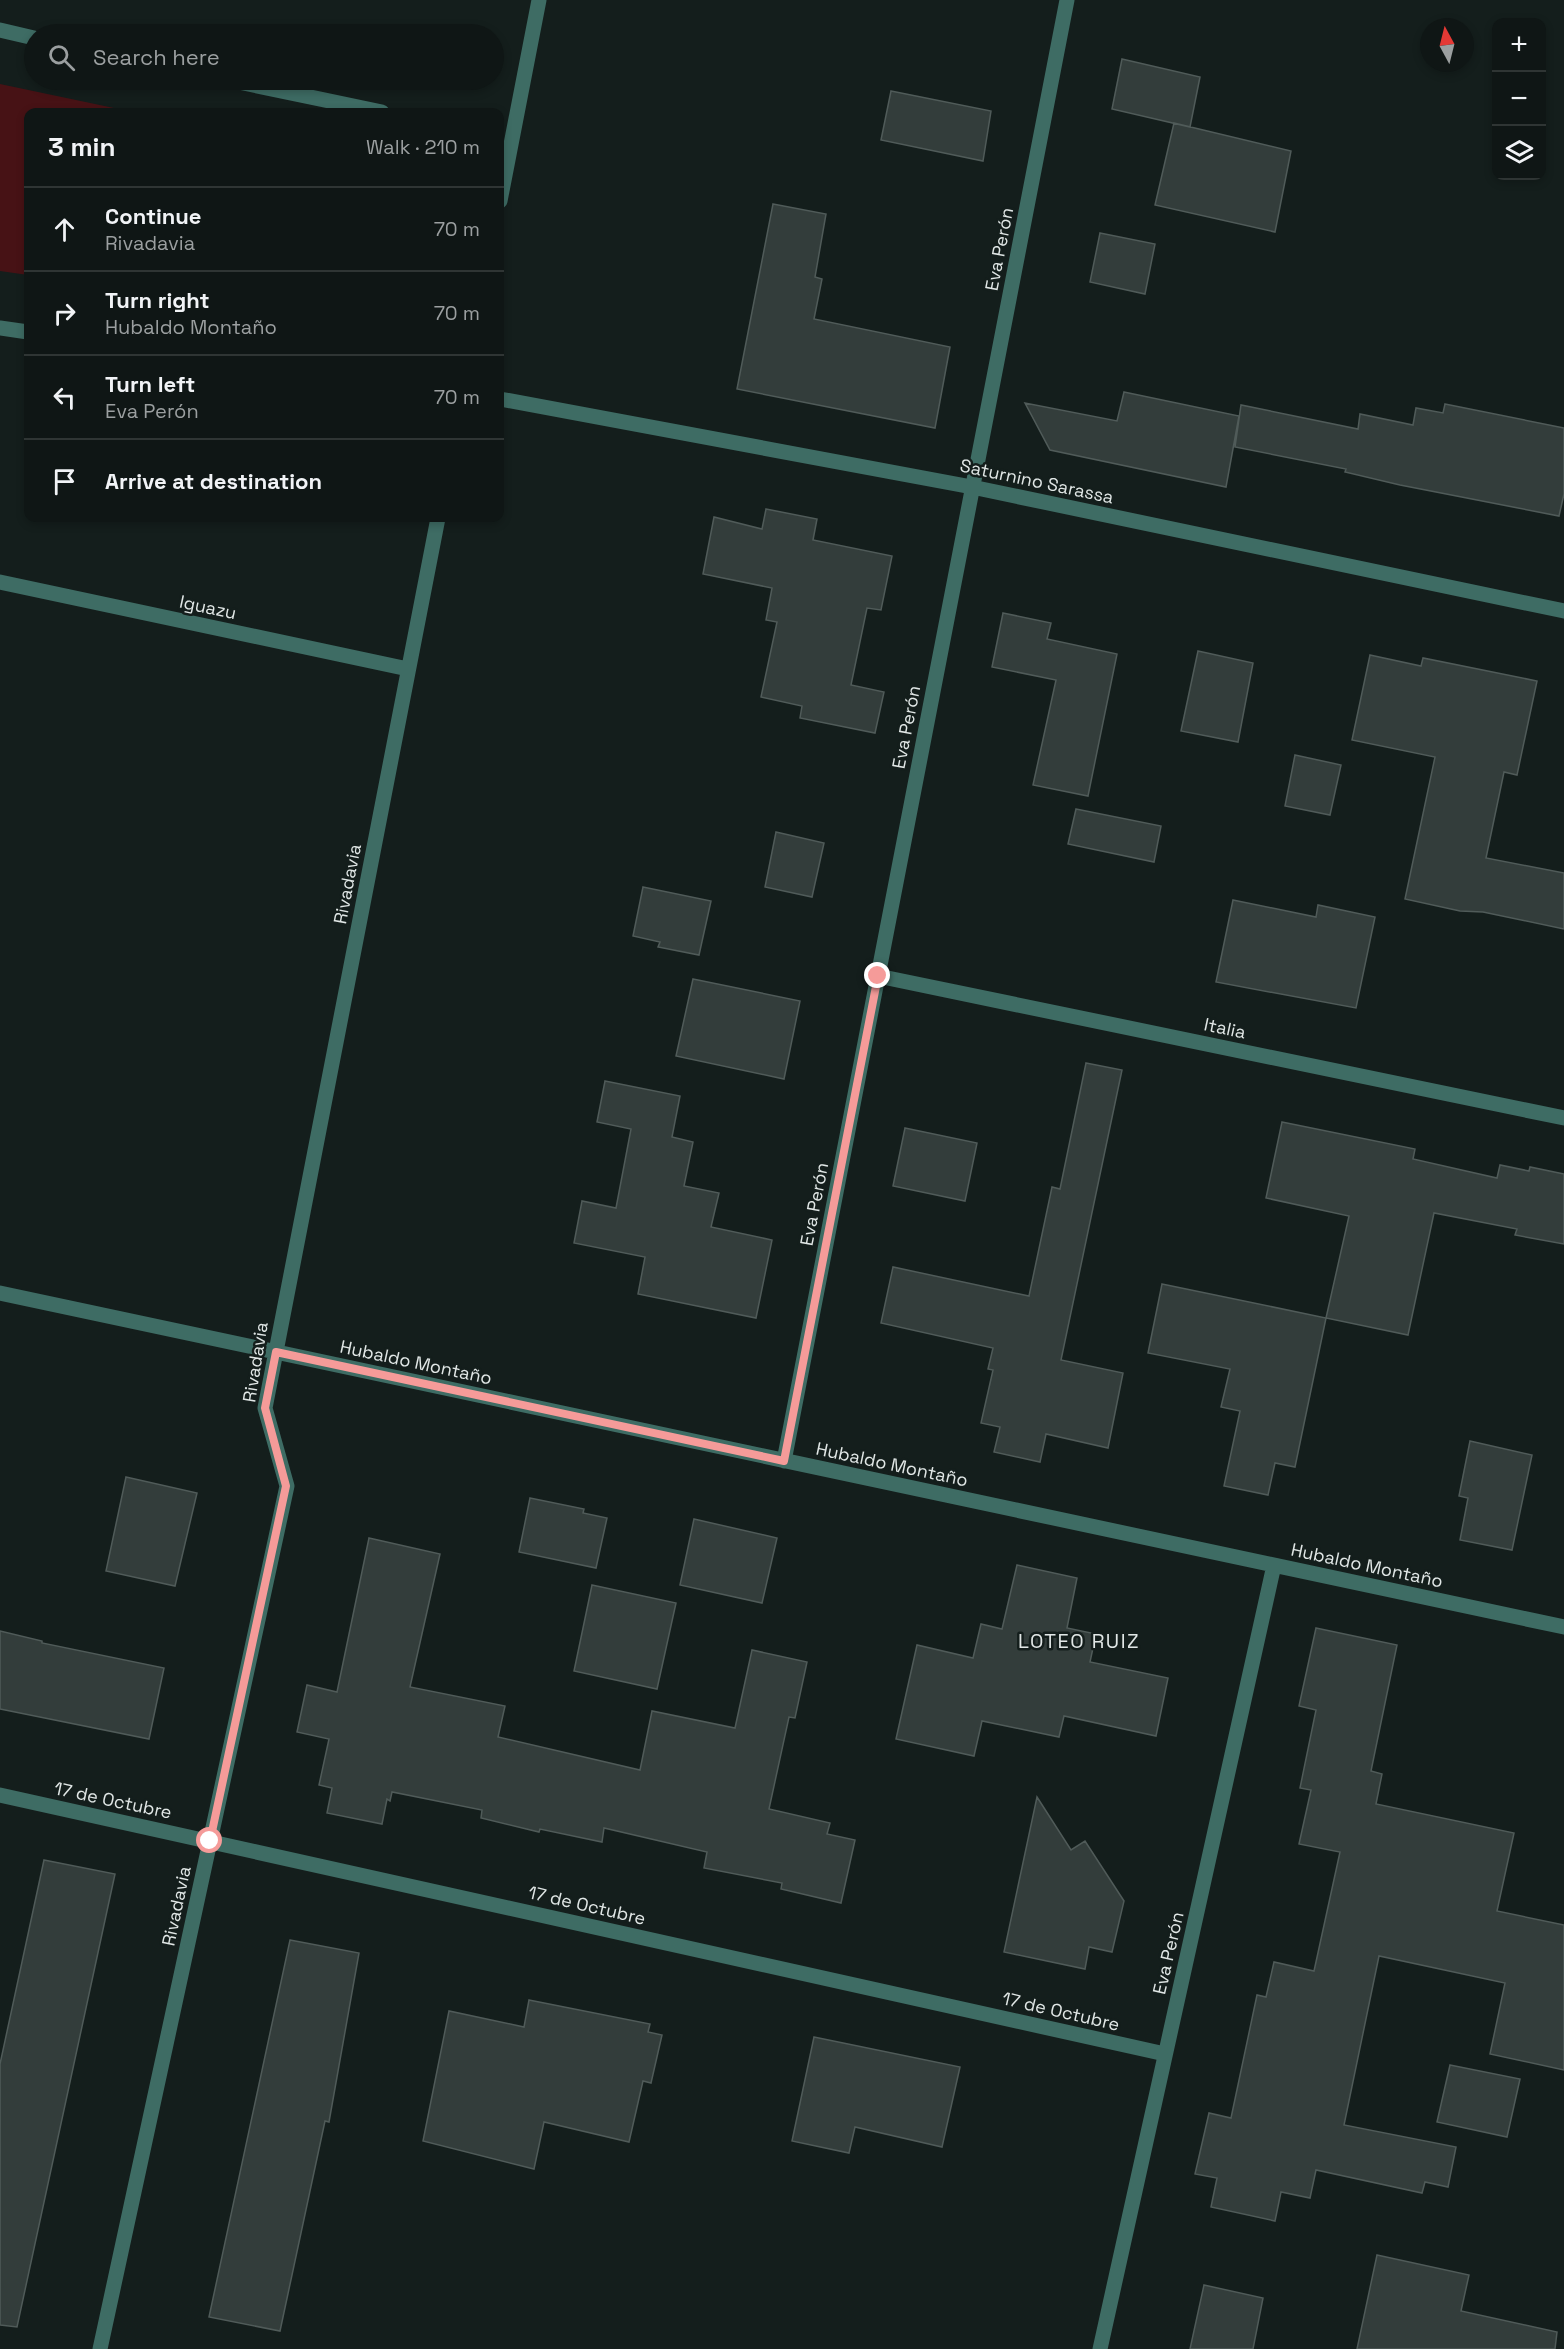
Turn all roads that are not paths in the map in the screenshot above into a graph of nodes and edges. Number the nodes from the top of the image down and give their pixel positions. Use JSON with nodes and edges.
{"nodes":[{"id":1,"x":538,"y":0,"type":"edge"},
{"id":2,"x":1067,"y":0,"type":"edge"},
{"id":3,"x":0,"y":30,"type":"edge"},
{"id":4,"x":24,"y":36,"type":"edge"},
{"id":5,"x":277,"y":90,"type":"edge"},
{"id":6,"x":363,"y":108,"type":"edge"},
{"id":7,"x":505,"y":139,"type":"edge"},
{"id":8,"x":0,"y":328,"type":"edge"},
{"id":9,"x":24,"y":331,"type":"edge"},
{"id":10,"x":504,"y":400,"type":"edge"},
{"id":11,"x":972,"y":487,"type":"junction"},
{"id":12,"x":437,"y":522,"type":"edge"},
{"id":13,"x":0,"y":582,"type":"edge"},
{"id":14,"x":1564,"y":612,"type":"edge"},
{"id":15,"x":408,"y":669,"type":"junction"},
{"id":16,"x":878,"y":976,"type":"junction"},
{"id":17,"x":1564,"y":1118,"type":"edge"},
{"id":18,"x":0,"y":1293,"type":"edge"},
{"id":19,"x":276,"y":1352,"type":"junction"},
{"id":20,"x":784,"y":1461,"type":"junction"},
{"id":21,"x":1274,"y":1565,"type":"junction"},
{"id":22,"x":1564,"y":1627,"type":"edge"},
{"id":23,"x":0,"y":1795,"type":"edge"},
{"id":24,"x":210,"y":1841,"type":"junction"},
{"id":25,"x":1166,"y":2054,"type":"junction"},
{"id":26,"x":100,"y":2349,"type":"edge"},
{"id":27,"x":1100,"y":2349,"type":"edge"}],
"edges":[{"from":1,"to":7,"type":"street"},
{"from":2,"to":11,"type":"street","name":"Eva Perón"},
{"from":3,"to":4,"type":"street"},
{"from":5,"to":6,"type":"street"},
{"from":8,"to":9,"type":"street"},
{"from":10,"to":11,"type":"street","name":"Saturnino Sarassa"},
{"from":11,"to":14,"type":"street","name":"Saturnino Sarassa"},
{"from":11,"to":16,"type":"street","name":"Eva Perón"},
{"from":12,"to":15,"type":"street","name":"Rivadavia"},
{"from":13,"to":15,"type":"street","name":"Iguazu"},
{"from":15,"to":19,"type":"street","name":"Rivadavia"},
{"from":16,"to":17,"type":"street","name":"Italia"},
{"from":16,"to":20,"type":"street","name":"Eva Perón"},
{"from":18,"to":19,"type":"street","name":"Hubaldo Montaño"},
{"from":19,"to":20,"type":"street","name":"Hubaldo Montaño"},
{"from":19,"to":24,"type":"street","name":"Rivadavia"},
{"from":20,"to":21,"type":"street","name":"Hubaldo Montaño"},
{"from":21,"to":22,"type":"street","name":"Hubaldo Montaño"},
{"from":21,"to":25,"type":"street","name":"Eva Perón"},
{"from":23,"to":24,"type":"street","name":"17 de Octubre"},
{"from":24,"to":25,"type":"street","name":"17 de Octubre"},
{"from":24,"to":26,"type":"street","name":"Rivadavia"},
{"from":25,"to":27,"type":"street","name":"Eva Perón"}]}
